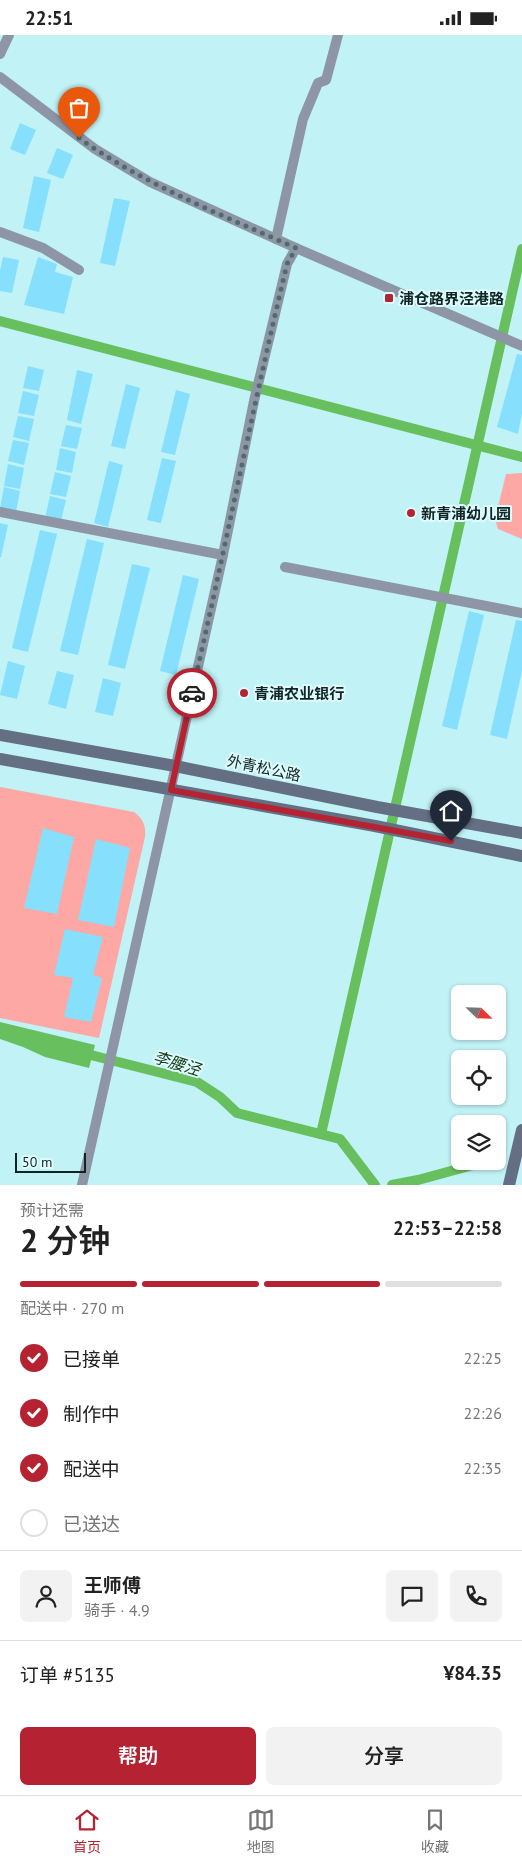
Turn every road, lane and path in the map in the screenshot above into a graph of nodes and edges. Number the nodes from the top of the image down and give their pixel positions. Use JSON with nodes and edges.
{"nodes":[{"id":1,"x":9,"y":35,"type":"edge"},
{"id":2,"x":338,"y":35,"type":"edge"},
{"id":3,"x":0,"y":55,"type":"edge"},
{"id":4,"x":0,"y":77,"type":"edge"},
{"id":5,"x":0,"y":232,"type":"edge"},
{"id":6,"x":276,"y":239,"type":"junction"},
{"id":7,"x":296,"y":248,"type":"junction"},
{"id":8,"x":79,"y":270,"type":"dead end"},
{"id":9,"x":518,"y":345,"type":"edge"},
{"id":10,"x":0,"y":512,"type":"edge"},
{"id":11,"x":223,"y":555,"type":"junction"},
{"id":12,"x":285,"y":567,"type":"dead end"},
{"id":13,"x":522,"y":613,"type":"edge"},
{"id":14,"x":0,"y":735,"type":"edge"},
{"id":15,"x":0,"y":759,"type":"edge"},
{"id":16,"x":175,"y":766,"type":"junction"},
{"id":17,"x":171,"y":790,"type":"junction"},
{"id":18,"x":522,"y":833,"type":"edge"},
{"id":19,"x":522,"y":856,"type":"edge"},
{"id":20,"x":522,"y":1130,"type":"edge"},
{"id":21,"x":82,"y":1185,"type":"edge"},
{"id":22,"x":509,"y":1185,"type":"edge"}],
"edges":[{"from":1,"to":3,"type":"street"},
{"from":2,"to":6,"type":"street"},
{"from":4,"to":6,"type":"street"},
{"from":5,"to":8,"type":"street"},
{"from":6,"to":7,"type":"street"},
{"from":7,"to":9,"type":"street"},
{"from":7,"to":11,"type":"street"},
{"from":10,"to":11,"type":"street"},
{"from":11,"to":16,"type":"street"},
{"from":12,"to":13,"type":"street"},
{"from":14,"to":16,"type":"main road","name":"外青松公路"},
{"from":15,"to":17,"type":"main road"},
{"from":16,"to":17,"type":"street"},
{"from":16,"to":18,"type":"main road","name":"外青松公路"},
{"from":17,"to":19,"type":"main road"},
{"from":17,"to":21,"type":"street"},
{"from":20,"to":22,"type":"main road"}]}
